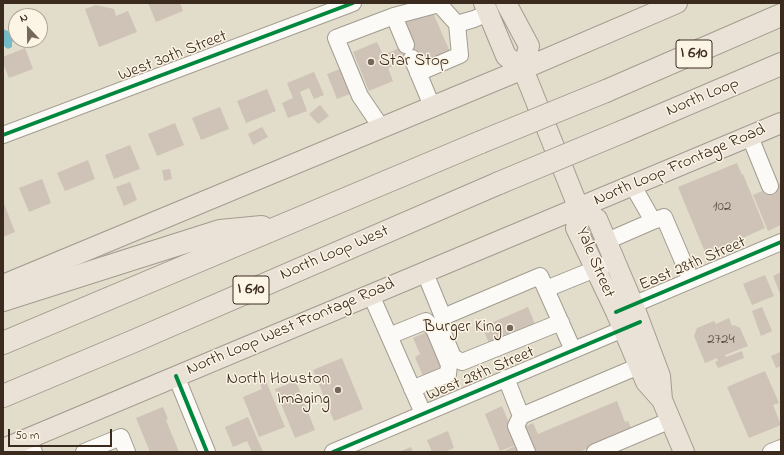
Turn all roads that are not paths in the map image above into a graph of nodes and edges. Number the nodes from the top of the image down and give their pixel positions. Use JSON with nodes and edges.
{"nodes":[{"id":1,"x":353,"y":3,"type":"edge"},
{"id":2,"x":506,"y":3,"type":"edge"},
{"id":3,"x":677,"y":3,"type":"edge"},
{"id":4,"x":486,"y":8,"type":"edge"},
{"id":5,"x":397,"y":11,"type":"edge"},
{"id":6,"x":781,"y":15,"type":"edge"},
{"id":7,"x":457,"y":24,"type":"junction"},
{"id":8,"x":781,"y":64,"type":"edge"},
{"id":9,"x":523,"y":69,"type":"junction"},
{"id":10,"x":418,"y":72,"type":"junction"},
{"id":11,"x":432,"y":106,"type":"junction"},
{"id":12,"x":781,"y":123,"type":"edge"},
{"id":13,"x":381,"y":127,"type":"junction"},
{"id":14,"x":624,"y":131,"type":"joint"},
{"id":15,"x":3,"y":136,"type":"edge"},
{"id":16,"x":750,"y":137,"type":"junction"},
{"id":17,"x":633,"y":186,"type":"junction"},
{"id":18,"x":770,"y":186,"type":"dead end"},
{"id":19,"x":579,"y":208,"type":"junction"},
{"id":20,"x":653,"y":221,"type":"junction"},
{"id":21,"x":283,"y":225,"type":"junction"},
{"id":22,"x":607,"y":241,"type":"junction"},
{"id":23,"x":781,"y":242,"type":"edge"},
{"id":24,"x":615,"y":261,"type":"junction"},
{"id":25,"x":595,"y":269,"type":"junction"},
{"id":26,"x":425,"y":273,"type":"junction"},
{"id":27,"x":692,"y":280,"type":"junction"},
{"id":28,"x":3,"y":285,"type":"edge"},
{"id":29,"x":546,"y":289,"type":"junction"},
{"id":30,"x":371,"y":295,"type":"junction"},
{"id":31,"x":3,"y":300,"type":"edge"},
{"id":32,"x":443,"y":317,"type":"junction"},
{"id":33,"x":628,"y":317,"type":"junction"},
{"id":34,"x":561,"y":322,"type":"junction"},
{"id":35,"x":390,"y":336,"type":"junction"},
{"id":36,"x":134,"y":341,"type":"junction"},
{"id":37,"x":3,"y":343,"type":"edge"},
{"id":38,"x":573,"y":350,"type":"junction"},
{"id":39,"x":639,"y":366,"type":"junction"},
{"id":40,"x":176,"y":376,"type":"junction"},
{"id":41,"x":506,"y":378,"type":"junction"},
{"id":42,"x":412,"y":389,"type":"junction"},
{"id":43,"x":3,"y":396,"type":"edge"},
{"id":44,"x":662,"y":400,"type":"junction"},
{"id":45,"x":3,"y":409,"type":"edge"},
{"id":46,"x":423,"y":413,"type":"junction"},
{"id":47,"x":522,"y":416,"type":"junction"},
{"id":48,"x":671,"y":420,"type":"junction"},
{"id":49,"x":31,"y":445,"type":"edge"},
{"id":50,"x":781,"y":448,"type":"edge"},
{"id":51,"x":3,"y":449,"type":"edge"},
{"id":52,"x":84,"y":452,"type":"edge"},
{"id":53,"x":127,"y":452,"type":"edge"},
{"id":54,"x":207,"y":452,"type":"edge"},
{"id":55,"x":333,"y":452,"type":"edge"},
{"id":56,"x":527,"y":452,"type":"edge"},
{"id":57,"x":595,"y":452,"type":"edge"},
{"id":58,"x":684,"y":452,"type":"edge"},
{"id":59,"x":771,"y":452,"type":"edge"}],
"edges":[{"from":1,"to":15,"type":"street","name":"West 30th Street"},
{"from":2,"to":9,"type":"main road"},
{"from":3,"to":9,"type":"main road"},
{"from":4,"to":7,"type":"street"},
{"from":4,"to":9,"type":"main road"},
{"from":5,"to":7,"type":"street"},
{"from":5,"to":10,"type":"street"},
{"from":5,"to":13,"type":"street"},
{"from":6,"to":21,"type":"highway","number":"I 610","bridge":true},
{"from":7,"to":10,"type":"street"},
{"from":8,"to":14,"type":"highway","name":"North Loop","number":"I 610"},
{"from":9,"to":11,"type":"main road"},
{"from":9,"to":19,"type":"main road","name":"Yale Street"},
{"from":10,"to":11,"type":"street"},
{"from":11,"to":13,"type":"main road"},
{"from":12,"to":16,"type":"main road","name":"North Loop Frontage Road"},
{"from":13,"to":28,"type":"main road"},
{"from":14,"to":36,"type":"highway","name":"North Loop West","number":"I 610","bridge":true},
{"from":16,"to":17,"type":"main road","name":"North Loop Frontage Road"},
{"from":16,"to":18,"type":"street"},
{"from":17,"to":19,"type":"main road","name":"North Loop Frontage Road"},
{"from":17,"to":20,"type":"street"},
{"from":19,"to":22,"type":"main road","name":"Yale Street"},
{"from":19,"to":25,"type":"main road","name":"Yale Street"},
{"from":19,"to":26,"type":"main road","name":"North Loop West Frontage Road"},
{"from":20,"to":22,"type":"street"},
{"from":20,"to":27,"type":"street"},
{"from":21,"to":31,"type":"highway"},
{"from":21,"to":37,"type":"highway","number":"I 610"},
{"from":22,"to":24,"type":"main road","name":"Yale Street"},
{"from":23,"to":27,"type":"street","name":"East 28th Street"},
{"from":24,"to":25,"type":"street"},
{"from":24,"to":33,"type":"main road","name":"Yale Street"},
{"from":25,"to":29,"type":"street"},
{"from":25,"to":33,"type":"main road","name":"Yale Street"},
{"from":26,"to":30,"type":"main road","name":"North Loop West Frontage Road"},
{"from":26,"to":32,"type":"street"},
{"from":27,"to":33,"type":"street","name":"East 28th Street"},
{"from":29,"to":32,"type":"street"},
{"from":29,"to":34,"type":"street"},
{"from":30,"to":35,"type":"street"},
{"from":30,"to":40,"type":"main road","name":"North Loop West Frontage Road"},
{"from":32,"to":34,"type":"street"},
{"from":33,"to":38,"type":"street","name":"West 28th Street"},
{"from":33,"to":39,"type":"main road","name":"Yale Street"},
{"from":33,"to":44,"type":"main road","name":"Yale Street"},
{"from":34,"to":38,"type":"street"},
{"from":35,"to":42,"type":"street"},
{"from":35,"to":42,"type":"street"},
{"from":36,"to":43,"type":"highway","name":"North Loop West","number":"I 610"},
{"from":36,"to":45,"type":"highway"},
{"from":38,"to":41,"type":"street","name":"West 28th Street"},
{"from":39,"to":44,"type":"main road","name":"Yale Street"},
{"from":39,"to":47,"type":"street"},
{"from":40,"to":49,"type":"main road","name":"North Loop West Frontage Road"},
{"from":40,"to":54,"type":"street"},
{"from":41,"to":46,"type":"street","name":"West 28th Street"},
{"from":41,"to":47,"type":"street"},
{"from":42,"to":46,"type":"street"},
{"from":44,"to":48,"type":"main road","name":"Yale Street"},
{"from":46,"to":55,"type":"street","name":"West 28th Street"},
{"from":47,"to":56,"type":"street"},
{"from":48,"to":57,"type":"street"},
{"from":48,"to":58,"type":"main road","name":"Yale Street"},
{"from":49,"to":51,"type":"main road","name":"North Loop West Frontage Road"},
{"from":50,"to":59,"type":"street"},
{"from":52,"to":53,"type":"street"}]}
